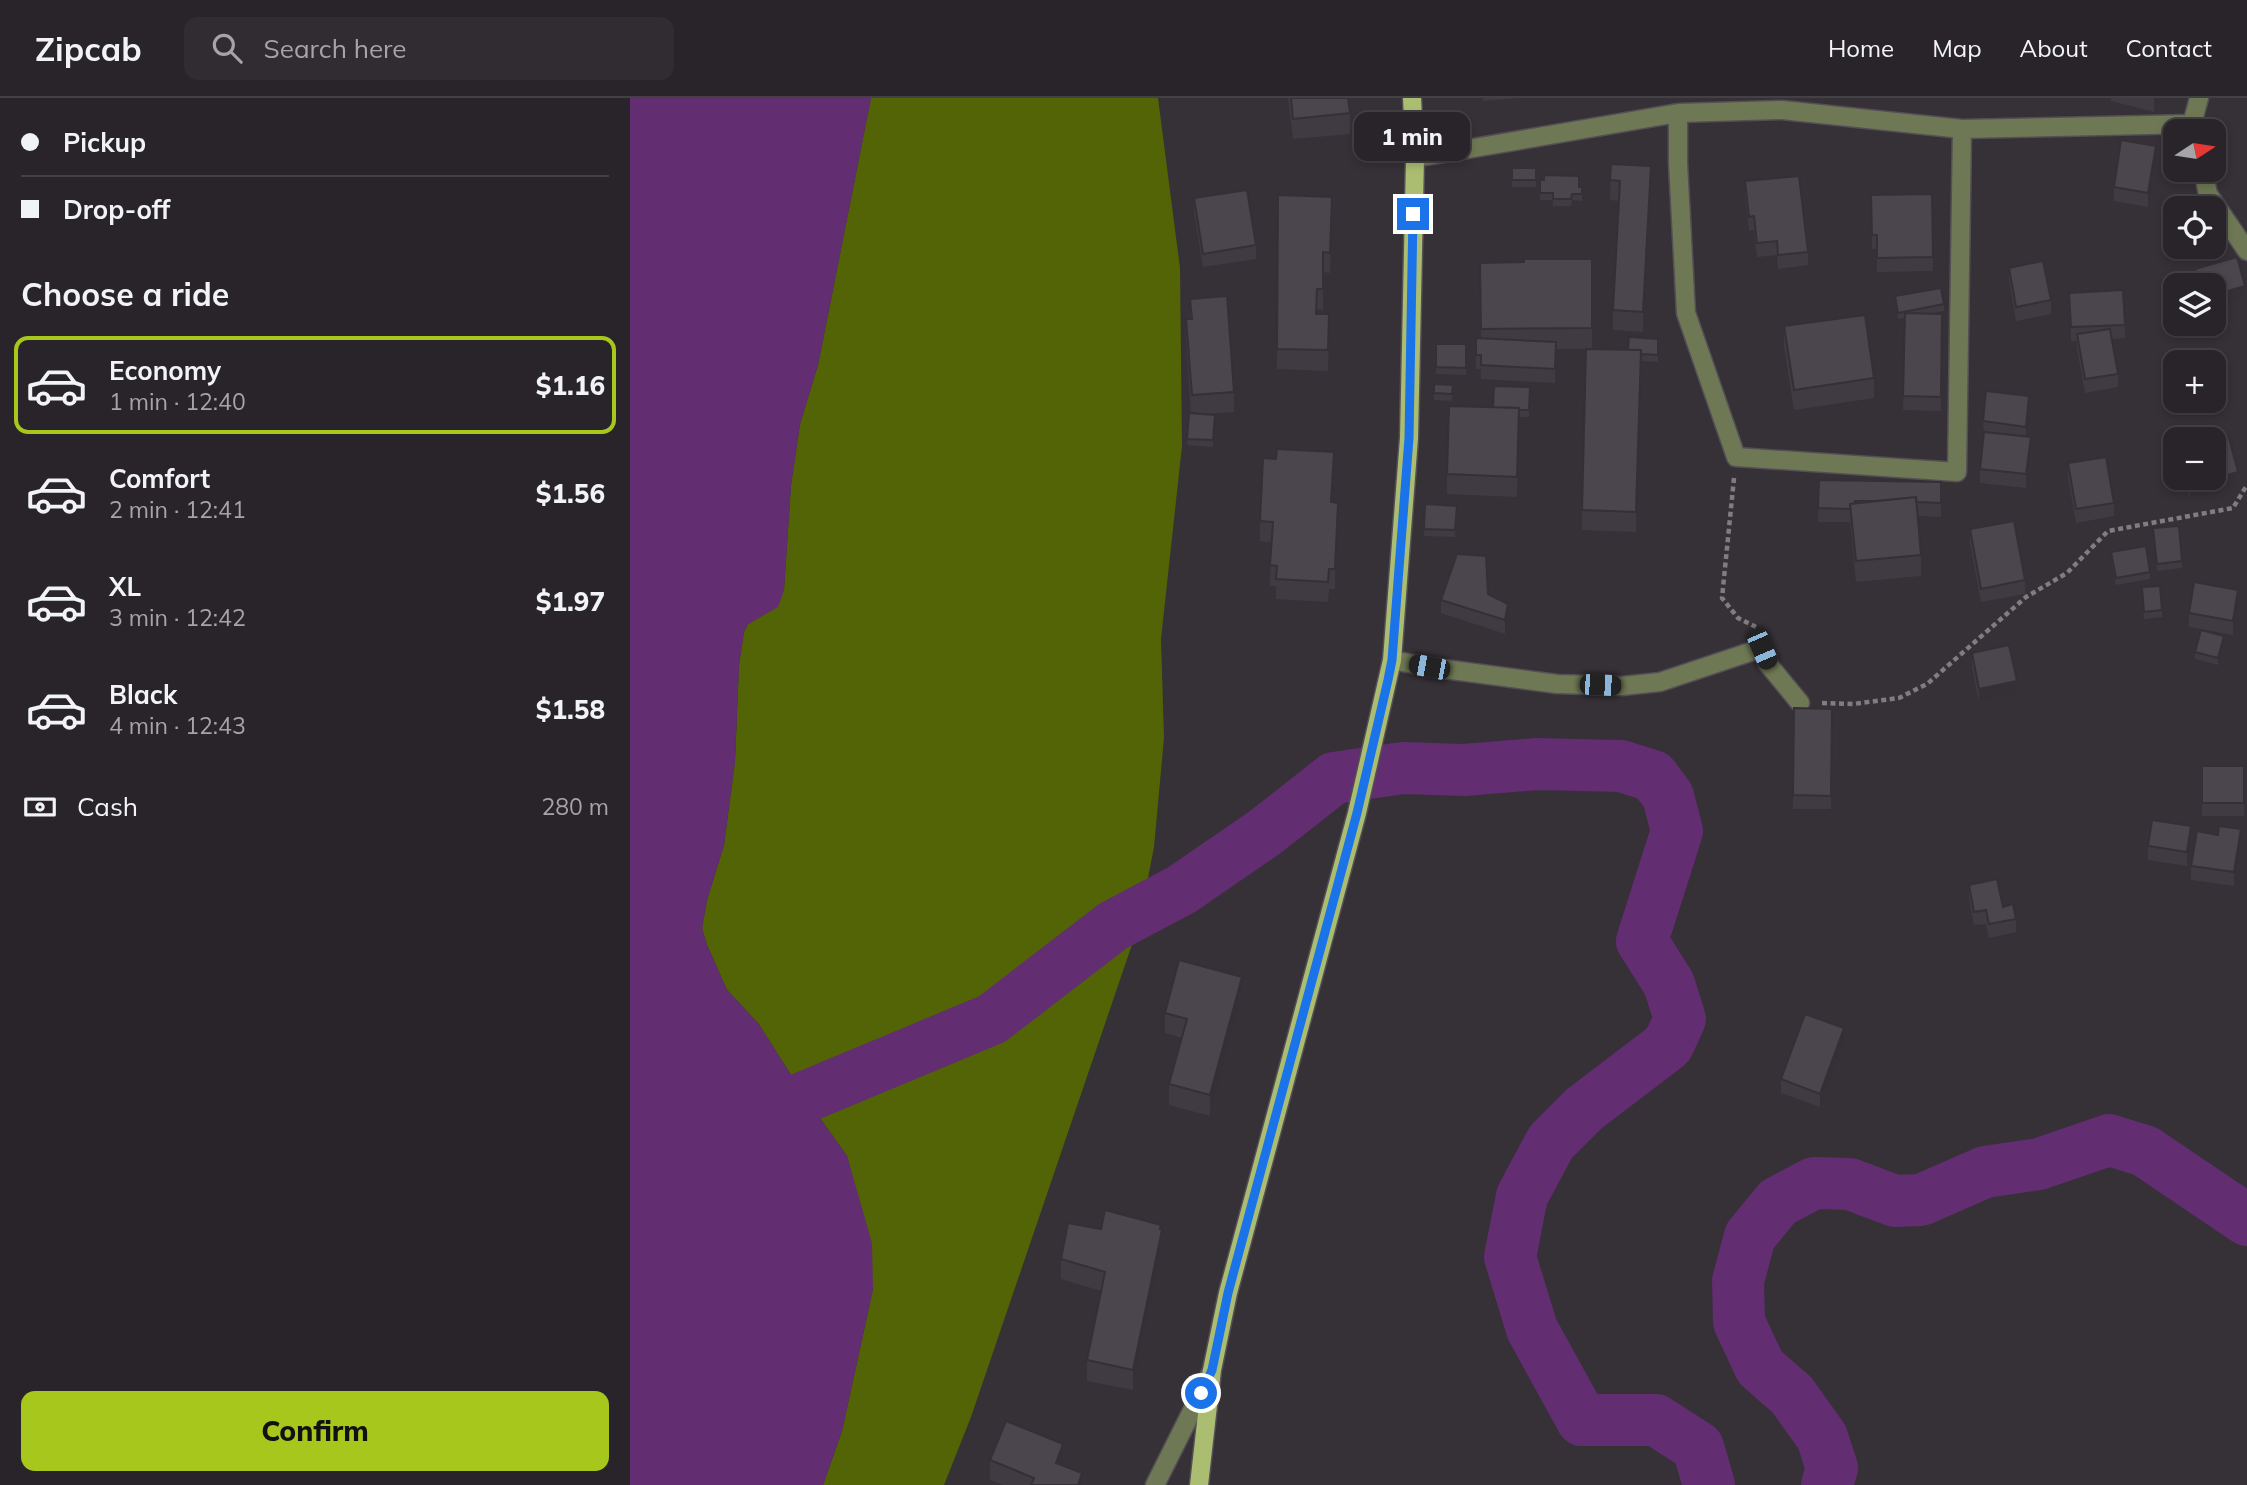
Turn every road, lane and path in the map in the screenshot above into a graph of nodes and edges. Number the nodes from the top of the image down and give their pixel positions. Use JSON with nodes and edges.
{"nodes":[{"id":1,"x":1412,"y":98,"type":"edge"},
{"id":2,"x":2199,"y":98,"type":"edge"},
{"id":3,"x":1782,"y":104,"type":"edge"},
{"id":4,"x":1678,"y":113,"type":"junction"},
{"id":5,"x":2195,"y":119,"type":"edge"},
{"id":6,"x":2163,"y":128,"type":"edge"},
{"id":7,"x":1962,"y":129,"type":"junction"},
{"id":8,"x":1415,"y":158,"type":"junction"},
{"id":9,"x":2206,"y":182,"type":"edge"},
{"id":10,"x":2247,"y":251,"type":"edge"},
{"id":11,"x":1736,"y":457,"type":"junction"},
{"id":12,"x":2247,"y":485,"type":"edge"},
{"id":13,"x":1762,"y":649,"type":"junction"},
{"id":14,"x":1392,"y":660,"type":"junction"},
{"id":15,"x":1800,"y":703,"type":"joint"},
{"id":16,"x":1212,"y":1370,"type":"junction"},
{"id":17,"x":1155,"y":1485,"type":"edge"},
{"id":18,"x":1199,"y":1485,"type":"edge"}],
"edges":[{"from":1,"to":8,"type":"main road"},
{"from":2,"to":5,"type":"street"},
{"from":3,"to":4,"type":"street"},
{"from":3,"to":7,"type":"street"},
{"from":4,"to":8,"type":"street"},
{"from":4,"to":11,"type":"street"},
{"from":6,"to":7,"type":"street"},
{"from":7,"to":11,"type":"street"},
{"from":8,"to":14,"type":"main road"},
{"from":9,"to":10,"type":"street"},
{"from":11,"to":13,"type":"path"},
{"from":12,"to":15,"type":"path"},
{"from":13,"to":14,"type":"street"},
{"from":13,"to":15,"type":"street"},
{"from":14,"to":16,"type":"main road"},
{"from":16,"to":17,"type":"street"},
{"from":16,"to":18,"type":"main road"}]}
